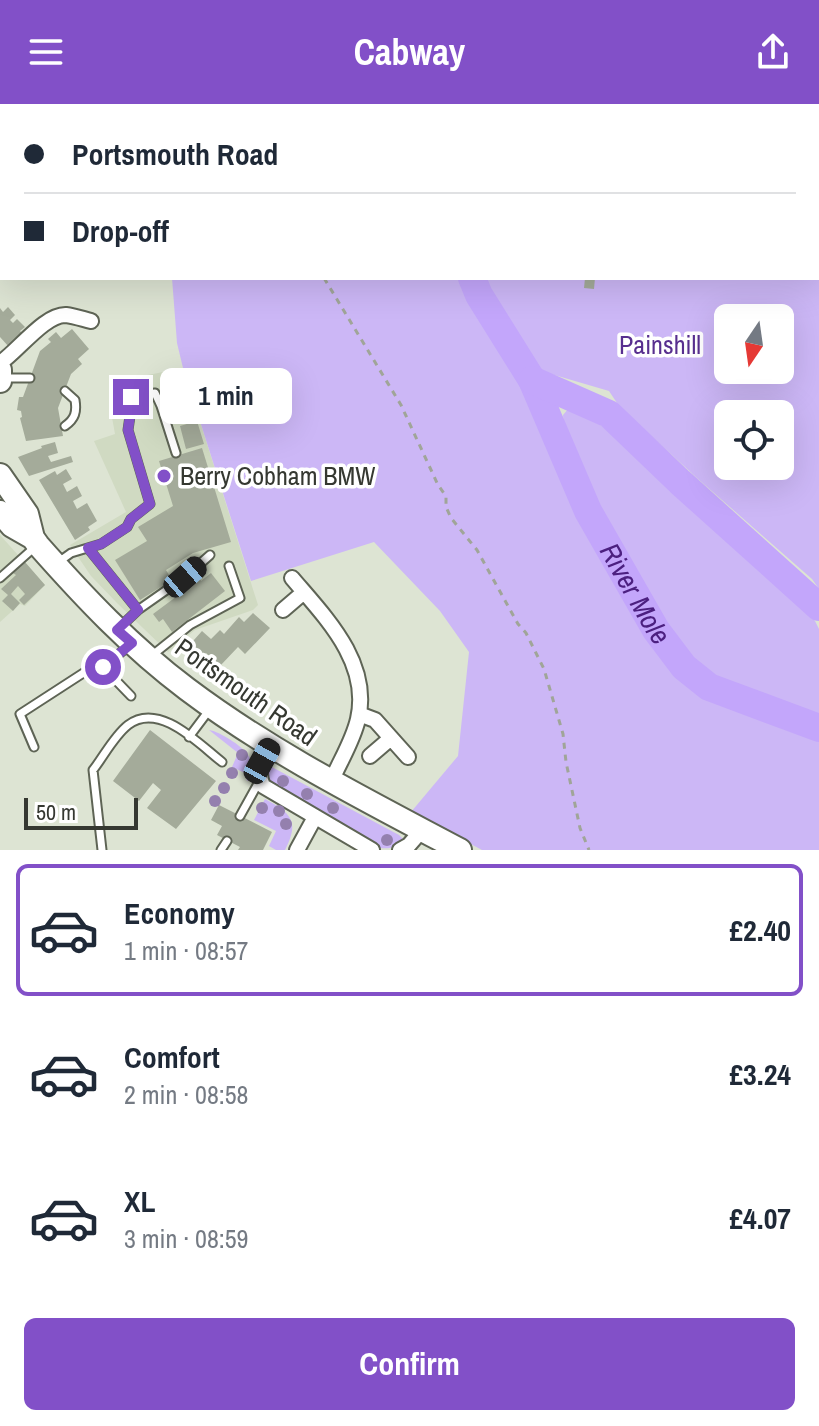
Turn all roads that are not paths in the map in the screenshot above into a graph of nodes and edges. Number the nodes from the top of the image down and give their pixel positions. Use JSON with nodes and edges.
{"nodes":[{"id":1,"x":91,"y":321,"type":"dead end"},
{"id":2,"x":0,"y":363,"type":"edge"},
{"id":3,"x":0,"y":370,"type":"edge"},
{"id":4,"x":30,"y":378,"type":"dead end"},
{"id":5,"x":0,"y":379,"type":"edge"},
{"id":6,"x":65,"y":391,"type":"dead end"},
{"id":7,"x":65,"y":426,"type":"dead end"},
{"id":8,"x":176,"y":453,"type":"dead end"},
{"id":9,"x":0,"y":475,"type":"edge"},
{"id":10,"x":0,"y":512,"type":"edge"},
{"id":11,"x":36,"y":541,"type":"junction"},
{"id":12,"x":88,"y":548,"type":"junction"},
{"id":13,"x":210,"y":555,"type":"dead end"},
{"id":14,"x":55,"y":564,"type":"junction"},
{"id":15,"x":229,"y":566,"type":"dead end"},
{"id":16,"x":0,"y":578,"type":"edge"},
{"id":17,"x":292,"y":578,"type":"dead end"},
{"id":18,"x":304,"y":592,"type":"junction"},
{"id":19,"x":138,"y":610,"type":"junction"},
{"id":20,"x":283,"y":610,"type":"dead end"},
{"id":21,"x":133,"y":644,"type":"junction"},
{"id":22,"x":103,"y":667,"type":"junction"},
{"id":23,"x":131,"y":696,"type":"dead end"},
{"id":24,"x":212,"y":707,"type":"junction"},
{"id":25,"x":359,"y":714,"type":"junction"},
{"id":26,"x":189,"y":737,"type":"junction"},
{"id":27,"x":391,"y":738,"type":"junction"},
{"id":28,"x":270,"y":746,"type":"junction"},
{"id":29,"x":34,"y":747,"type":"dead end"},
{"id":30,"x":370,"y":756,"type":"dead end"},
{"id":31,"x":408,"y":757,"type":"dead end"},
{"id":32,"x":222,"y":762,"type":"dead end"},
{"id":33,"x":260,"y":780,"type":"junction"},
{"id":34,"x":331,"y":782,"type":"junction"},
{"id":35,"x":240,"y":816,"type":"dead end"},
{"id":36,"x":315,"y":817,"type":"junction"},
{"id":37,"x":422,"y":830,"type":"junction"},
{"id":38,"x":227,"y":841,"type":"dead end"},
{"id":39,"x":102,"y":850,"type":"edge"},
{"id":40,"x":221,"y":850,"type":"edge"},
{"id":41,"x":297,"y":850,"type":"edge"},
{"id":42,"x":372,"y":850,"type":"edge"},
{"id":43,"x":400,"y":850,"type":"edge"},
{"id":44,"x":460,"y":850,"type":"edge"}],
"edges":[{"from":1,"to":2,"type":"street"},
{"from":3,"to":5,"type":"main road"},
{"from":4,"to":5,"type":"lane"},
{"from":6,"to":7,"type":"lane"},
{"from":8,"to":12,"type":"lane"},
{"from":9,"to":11,"type":"main road","name":"Portsmouth Road"},
{"from":10,"to":11,"type":"main road","name":"Portsmouth Road"},
{"from":11,"to":14,"type":"main road","name":"Portsmouth Road"},
{"from":11,"to":16,"type":"lane"},
{"from":12,"to":14,"type":"lane"},
{"from":12,"to":19,"type":"lane"},
{"from":13,"to":19,"type":"lane"},
{"from":14,"to":21,"type":"main road","name":"Portsmouth Road"},
{"from":15,"to":21,"type":"lane"},
{"from":17,"to":18,"type":"street"},
{"from":18,"to":20,"type":"street"},
{"from":18,"to":25,"type":"street"},
{"from":19,"to":21,"type":"lane"},
{"from":21,"to":22,"type":"lane"},
{"from":21,"to":24,"type":"main road","name":"Portsmouth Road"},
{"from":22,"to":23,"type":"lane"},
{"from":22,"to":29,"type":"lane"},
{"from":24,"to":26,"type":"lane"},
{"from":24,"to":28,"type":"main road","name":"Portsmouth Road"},
{"from":25,"to":27,"type":"street"},
{"from":25,"to":34,"type":"street"},
{"from":26,"to":32,"type":"lane"},
{"from":26,"to":39,"type":"lane"},
{"from":27,"to":30,"type":"street"},
{"from":27,"to":31,"type":"street"},
{"from":28,"to":33,"type":"street"},
{"from":28,"to":34,"type":"main road","name":"Portsmouth Road"},
{"from":33,"to":35,"type":"lane"},
{"from":33,"to":36,"type":"street"},
{"from":34,"to":37,"type":"main road","name":"Portsmouth Road"},
{"from":36,"to":41,"type":"street"},
{"from":36,"to":42,"type":"street"},
{"from":37,"to":43,"type":"street"},
{"from":37,"to":44,"type":"main road","name":"Portsmouth Road"},
{"from":38,"to":40,"type":"lane"}]}
